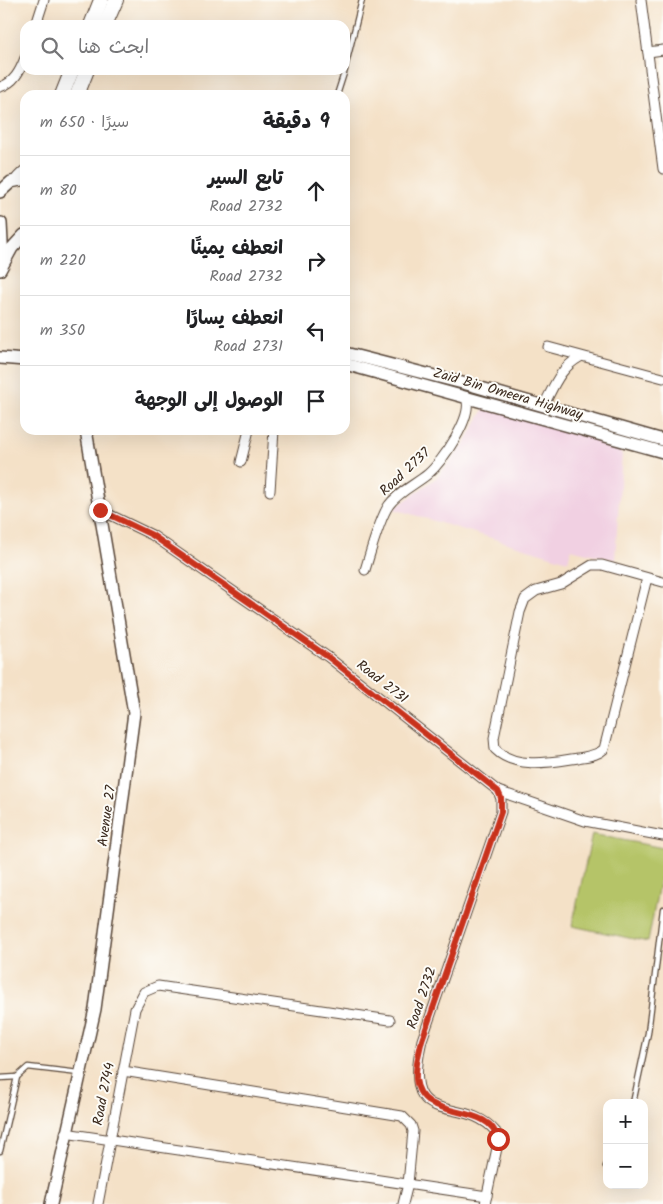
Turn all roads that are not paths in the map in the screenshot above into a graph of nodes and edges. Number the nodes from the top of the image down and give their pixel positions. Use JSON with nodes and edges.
{"nodes":[{"id":1,"x":44,"y":0,"type":"edge"},
{"id":2,"x":101,"y":0,"type":"edge"},
{"id":3,"x":116,"y":0,"type":"edge"},
{"id":4,"x":362,"y":0,"type":"edge"},
{"id":5,"x":641,"y":0,"type":"edge"},
{"id":6,"x":38,"y":20,"type":"edge"},
{"id":7,"x":93,"y":20,"type":"edge"},
{"id":8,"x":108,"y":20,"type":"edge"},
{"id":9,"x":350,"y":49,"type":"edge"},
{"id":10,"x":663,"y":50,"type":"edge"},
{"id":11,"x":648,"y":52,"type":"junction"},
{"id":12,"x":20,"y":66,"type":"edge"},
{"id":13,"x":70,"y":75,"type":"edge"},
{"id":14,"x":85,"y":75,"type":"edge"},
{"id":15,"x":343,"y":75,"type":"edge"},
{"id":16,"x":0,"y":87,"type":"edge"},
{"id":17,"x":64,"y":90,"type":"edge"},
{"id":18,"x":79,"y":90,"type":"edge"},
{"id":19,"x":339,"y":90,"type":"edge"},
{"id":20,"x":660,"y":111,"type":"edge"},
{"id":21,"x":663,"y":168,"type":"edge"},
{"id":22,"x":0,"y":223,"type":"edge"},
{"id":23,"x":20,"y":234,"type":"edge"},
{"id":24,"x":20,"y":241,"type":"edge"},
{"id":25,"x":1,"y":267,"type":"edge"},
{"id":26,"x":548,"y":347,"type":"dead end"},
{"id":27,"x":350,"y":354,"type":"edge"},
{"id":28,"x":580,"y":357,"type":"junction"},
{"id":29,"x":0,"y":358,"type":"edge"},
{"id":30,"x":20,"y":360,"type":"edge"},
{"id":31,"x":350,"y":365,"type":"edge"},
{"id":32,"x":663,"y":378,"type":"edge"},
{"id":33,"x":474,"y":386,"type":"junction"},
{"id":34,"x":472,"y":399,"type":"junction"},
{"id":35,"x":544,"y":405,"type":"junction"},
{"id":36,"x":614,"y":426,"type":"junction"},
{"id":37,"x":571,"y":427,"type":"junction"},
{"id":38,"x":87,"y":435,"type":"edge"},
{"id":39,"x":248,"y":435,"type":"edge"},
{"id":40,"x":274,"y":435,"type":"edge"},
{"id":41,"x":663,"y":440,"type":"edge"},
{"id":42,"x":663,"y":452,"type":"edge"},
{"id":43,"x":241,"y":462,"type":"dead end"},
{"id":44,"x":270,"y":491,"type":"dead end"},
{"id":45,"x":100,"y":510,"type":"junction"},
{"id":46,"x":366,"y":570,"type":"dead end"},
{"id":47,"x":647,"y":578,"type":"junction"},
{"id":48,"x":663,"y":582,"type":"edge"},
{"id":49,"x":498,"y":791,"type":"junction"},
{"id":50,"x":663,"y":836,"type":"edge"},
{"id":51,"x":663,"y":908,"type":"edge"},
{"id":52,"x":390,"y":1020,"type":"dead end"},
{"id":53,"x":123,"y":1071,"type":"junction"},
{"id":54,"x":79,"y":1074,"type":"junction"},
{"id":55,"x":17,"y":1077,"type":"junction"},
{"id":56,"x":0,"y":1078,"type":"edge"},
{"id":57,"x":635,"y":1099,"type":"edge"},
{"id":58,"x":65,"y":1133,"type":"junction"},
{"id":59,"x":109,"y":1140,"type":"junction"},
{"id":60,"x":0,"y":1151,"type":"edge"},
{"id":61,"x":408,"y":1184,"type":"junction"},
{"id":62,"x":486,"y":1200,"type":"edge"},
{"id":63,"x":51,"y":1204,"type":"edge"},
{"id":64,"x":98,"y":1204,"type":"edge"},
{"id":65,"x":403,"y":1204,"type":"edge"}],
"edges":[{"from":1,"to":6,"type":"street"},
{"from":2,"to":7,"type":"main road"},
{"from":3,"to":8,"type":"main road"},
{"from":4,"to":9,"type":"lane"},
{"from":5,"to":11,"type":"street"},
{"from":10,"to":11,"type":"street"},
{"from":11,"to":20,"type":"street"},
{"from":12,"to":16,"type":"street"},
{"from":13,"to":17,"type":"main road"},
{"from":14,"to":18,"type":"main road"},
{"from":15,"to":19,"type":"lane"},
{"from":20,"to":21,"type":"street"},
{"from":22,"to":23,"type":"street"},
{"from":22,"to":25,"type":"street"},
{"from":24,"to":25,"type":"street"},
{"from":26,"to":28,"type":"street"},
{"from":27,"to":33,"type":"street","name":"Zaid Bin Omeera Highway"},
{"from":28,"to":32,"type":"street"},
{"from":28,"to":35,"type":"street"},
{"from":29,"to":30,"type":"street"},
{"from":31,"to":34,"type":"street","name":"Zaid Bin Omeera Highway"},
{"from":33,"to":34,"type":"street"},
{"from":33,"to":35,"type":"street","name":"Zaid Bin Omeera Highway"},
{"from":34,"to":37,"type":"street","name":"Zaid Bin Omeera Highway"},
{"from":34,"to":46,"type":"street","name":"Road 2737"},
{"from":35,"to":36,"type":"street","name":"Zaid Bin Omeera Highway"},
{"from":36,"to":37,"type":"street"},
{"from":36,"to":41,"type":"street","name":"Zaid Bin Omeera Highway"},
{"from":37,"to":42,"type":"street","name":"Zaid Bin Omeera Highway"},
{"from":38,"to":45,"type":"street","name":"Avenue 27"},
{"from":39,"to":43,"type":"street"},
{"from":40,"to":44,"type":"street"},
{"from":45,"to":49,"type":"street","name":"Road 2731"},
{"from":45,"to":54,"type":"street","name":"Avenue 27"},
{"from":47,"to":47,"type":"street"},
{"from":47,"to":48,"type":"street"},
{"from":49,"to":50,"type":"street","name":"Road 2731"},
{"from":49,"to":62,"type":"street","name":"Road 2732"},
{"from":51,"to":57,"type":"lane"},
{"from":52,"to":53,"type":"street","name":"Road 2744"},
{"from":53,"to":59,"type":"street","name":"Road 2744"},
{"from":53,"to":61,"type":"street"},
{"from":54,"to":55,"type":"lane"},
{"from":54,"to":58,"type":"street","name":"Avenue 27"},
{"from":55,"to":56,"type":"lane"},
{"from":55,"to":60,"type":"lane"},
{"from":58,"to":59,"type":"street"},
{"from":58,"to":63,"type":"street","name":"Avenue 27"},
{"from":59,"to":61,"type":"street"},
{"from":59,"to":64,"type":"street","name":"Road 2744"},
{"from":61,"to":62,"type":"street"},
{"from":61,"to":65,"type":"street"}]}
